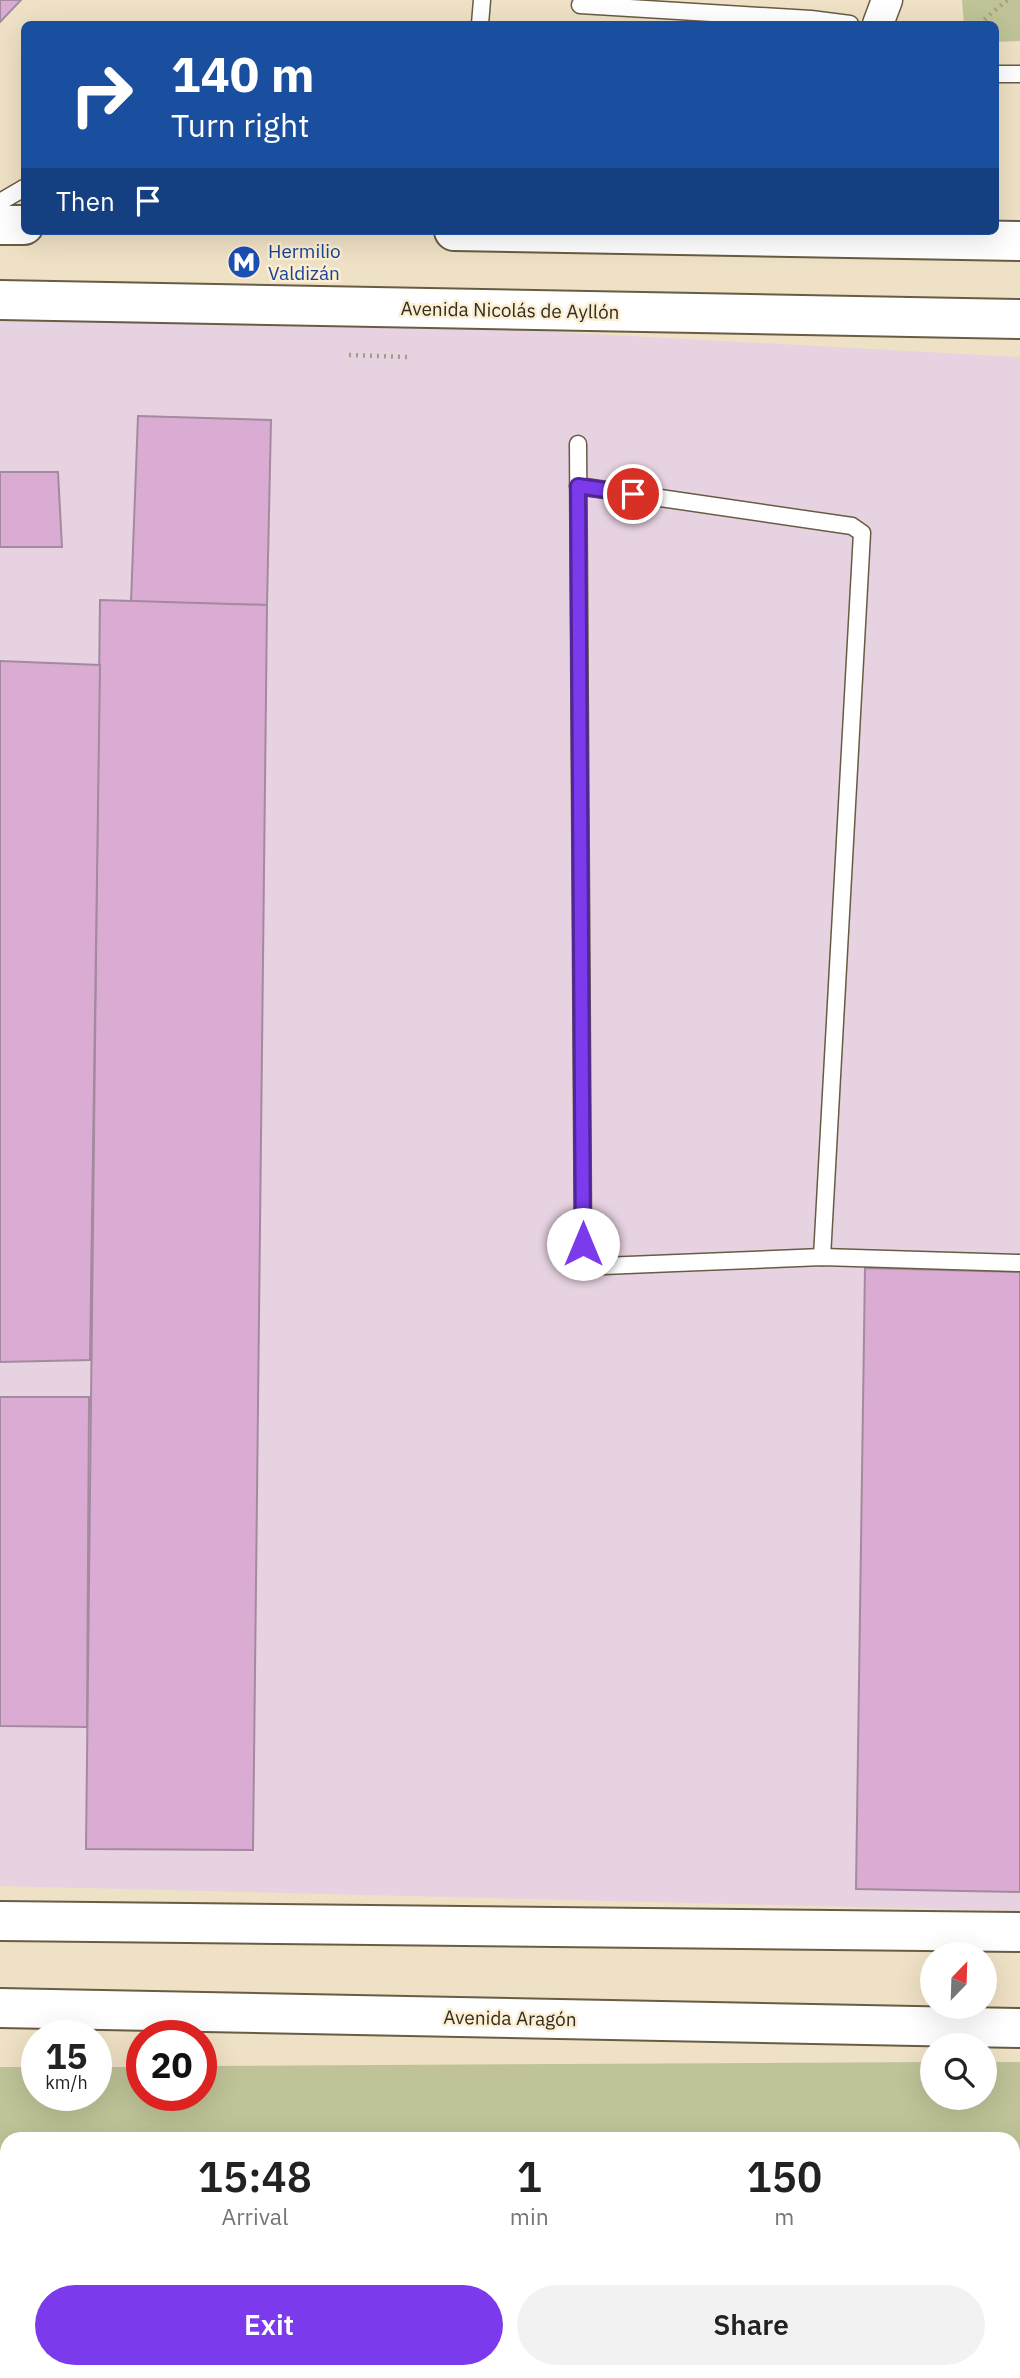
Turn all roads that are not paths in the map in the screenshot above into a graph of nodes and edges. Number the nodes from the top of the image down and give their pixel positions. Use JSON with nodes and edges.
{"nodes":[{"id":1,"x":482,"y":0,"type":"edge"},
{"id":2,"x":887,"y":0,"type":"edge"},
{"id":3,"x":580,"y":5,"type":"dead end"},
{"id":4,"x":480,"y":21,"type":"edge"},
{"id":5,"x":827,"y":21,"type":"edge"},
{"id":6,"x":879,"y":21,"type":"edge"},
{"id":7,"x":999,"y":74,"type":"edge"},
{"id":8,"x":1020,"y":74,"type":"edge"},
{"id":9,"x":21,"y":190,"type":"edge"},
{"id":10,"x":0,"y":202,"type":"edge"},
{"id":11,"x":0,"y":225,"type":"edge"},
{"id":12,"x":21,"y":225,"type":"edge"},
{"id":13,"x":912,"y":235,"type":"edge"},
{"id":14,"x":1020,"y":241,"type":"edge"},
{"id":15,"x":0,"y":300,"type":"edge"},
{"id":16,"x":1020,"y":319,"type":"edge"},
{"id":17,"x":578,"y":444,"type":"dead end"},
{"id":18,"x":578,"y":486,"type":"junction"},
{"id":19,"x":822,"y":1258,"type":"junction"},
{"id":20,"x":1020,"y":1263,"type":"edge"},
{"id":21,"x":0,"y":1921,"type":"edge"},
{"id":22,"x":1020,"y":1932,"type":"edge"},
{"id":23,"x":0,"y":2008,"type":"edge"},
{"id":24,"x":1020,"y":2028,"type":"edge"}],
"edges":[{"from":1,"to":4,"type":"lane"},
{"from":2,"to":6,"type":"street"},
{"from":3,"to":5,"type":"lane"},
{"from":7,"to":8,"type":"lane"},
{"from":9,"to":10,"type":"lane"},
{"from":11,"to":12,"type":"street"},
{"from":13,"to":14,"type":"street"},
{"from":15,"to":16,"type":"street","name":"Avenida Nicolás de Ayllón"},
{"from":17,"to":18,"type":"lane"},
{"from":18,"to":19,"type":"lane"},
{"from":18,"to":19,"type":"lane"},
{"from":19,"to":20,"type":"lane"},
{"from":21,"to":22,"type":"street"},
{"from":23,"to":24,"type":"street","name":"Avenida Aragón"}]}
